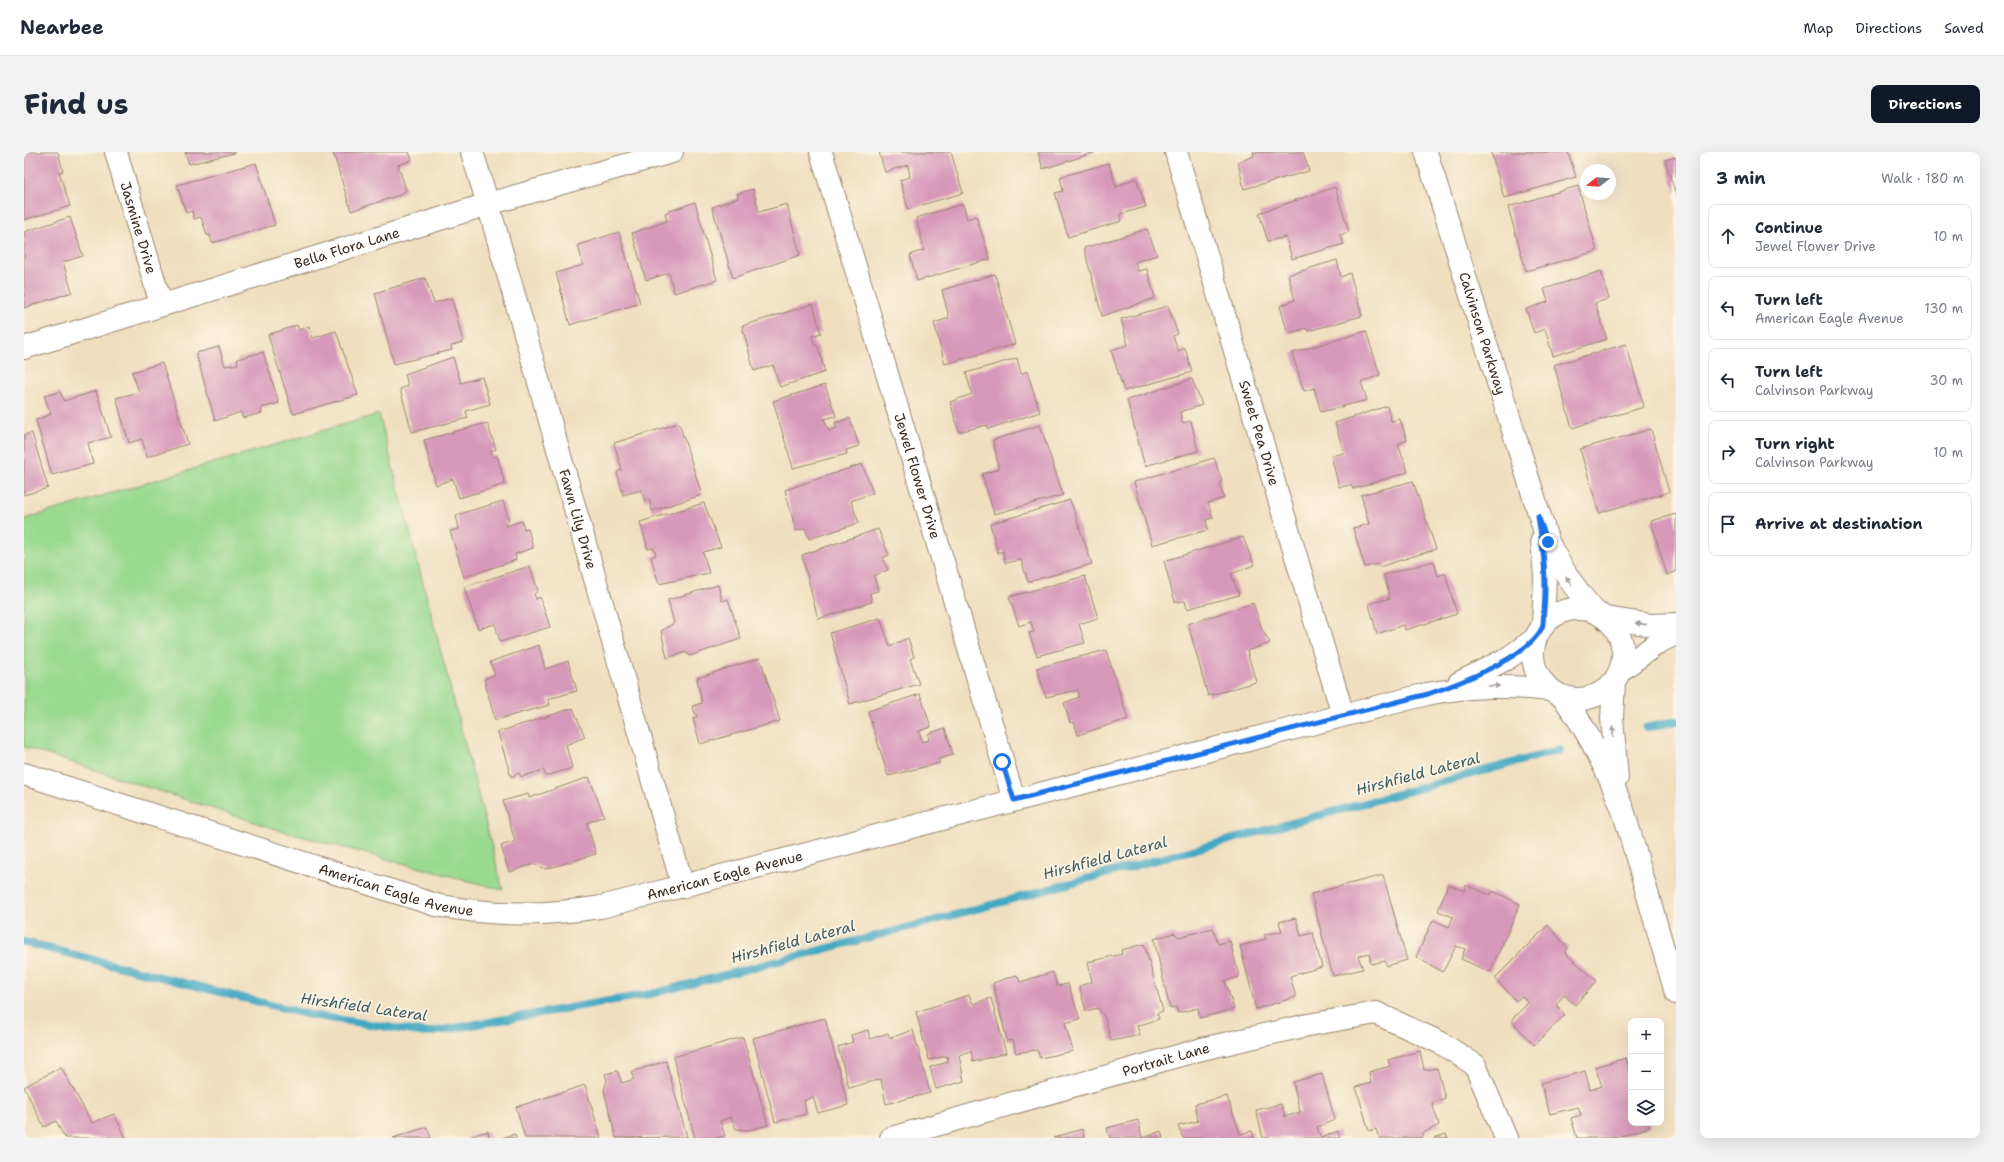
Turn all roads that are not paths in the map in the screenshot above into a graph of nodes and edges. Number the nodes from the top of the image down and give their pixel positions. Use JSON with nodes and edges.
{"nodes":[{"id":1,"x":116,"y":152,"type":"edge"},
{"id":2,"x":472,"y":152,"type":"edge"},
{"id":3,"x":672,"y":152,"type":"edge"},
{"id":4,"x":820,"y":152,"type":"edge"},
{"id":5,"x":1176,"y":152,"type":"edge"},
{"id":6,"x":1426,"y":152,"type":"edge"},
{"id":7,"x":488,"y":204,"type":"junction"},
{"id":8,"x":161,"y":304,"type":"junction"},
{"id":9,"x":24,"y":348,"type":"edge"},
{"id":10,"x":1538,"y":516,"type":"junction"},
{"id":11,"x":1600,"y":615,"type":"junction"},
{"id":12,"x":1676,"y":624,"type":"edge"},
{"id":13,"x":1539,"y":633,"type":"junction"},
{"id":14,"x":1676,"y":634,"type":"edge"},
{"id":15,"x":1618,"y":676,"type":"junction"},
{"id":16,"x":1428,"y":694,"type":"junction"},
{"id":17,"x":1557,"y":694,"type":"junction"},
{"id":18,"x":1343,"y":715,"type":"junction"},
{"id":19,"x":24,"y":774,"type":"edge"},
{"id":20,"x":1014,"y":800,"type":"junction"},
{"id":21,"x":1624,"y":813,"type":"junction"},
{"id":22,"x":683,"y":887,"type":"junction"},
{"id":23,"x":1676,"y":993,"type":"edge"},
{"id":24,"x":891,"y":1138,"type":"edge"},
{"id":25,"x":1506,"y":1138,"type":"edge"}],
"edges":[{"from":1,"to":8,"type":"street","name":"Jasmine Drive"},
{"from":2,"to":7,"type":"street","name":"Fawn Lily Drive"},
{"from":3,"to":7,"type":"street","name":"Bella Flora Lane"},
{"from":4,"to":20,"type":"street","name":"Jewel Flower Drive"},
{"from":5,"to":18,"type":"street","name":"Sweet Pea Drive"},
{"from":6,"to":10,"type":"street","name":"Calvinson Parkway"},
{"from":7,"to":8,"type":"street","name":"Bella Flora Lane"},
{"from":7,"to":22,"type":"street","name":"Fawn Lily Drive"},
{"from":8,"to":9,"type":"street","name":"Bella Flora Lane"},
{"from":11,"to":10,"type":"street","name":"Calvinson Parkway","one_way":true},
{"from":10,"to":13,"type":"street","name":"Calvinson Parkway"},
{"from":12,"to":11,"type":"street","one_way":true},
{"from":11,"to":13,"type":"street"},
{"from":11,"to":15,"type":"street"},
{"from":13,"to":16,"type":"street","name":"American Eagle Avenue"},
{"from":13,"to":17,"type":"street"},
{"from":14,"to":15,"type":"street"},
{"from":15,"to":17,"type":"street"},
{"from":21,"to":15,"type":"street","one_way":true},
{"from":16,"to":17,"type":"street","name":"American Eagle Avenue","one_way":true},
{"from":16,"to":18,"type":"street","name":"American Eagle Avenue"},
{"from":17,"to":21,"type":"street"},
{"from":18,"to":20,"type":"street","name":"American Eagle Avenue"},
{"from":19,"to":22,"type":"street","name":"American Eagle Avenue"},
{"from":20,"to":22,"type":"street","name":"American Eagle Avenue"},
{"from":21,"to":23,"type":"street"},
{"from":24,"to":25,"type":"street","name":"Portrait Lane"}]}
